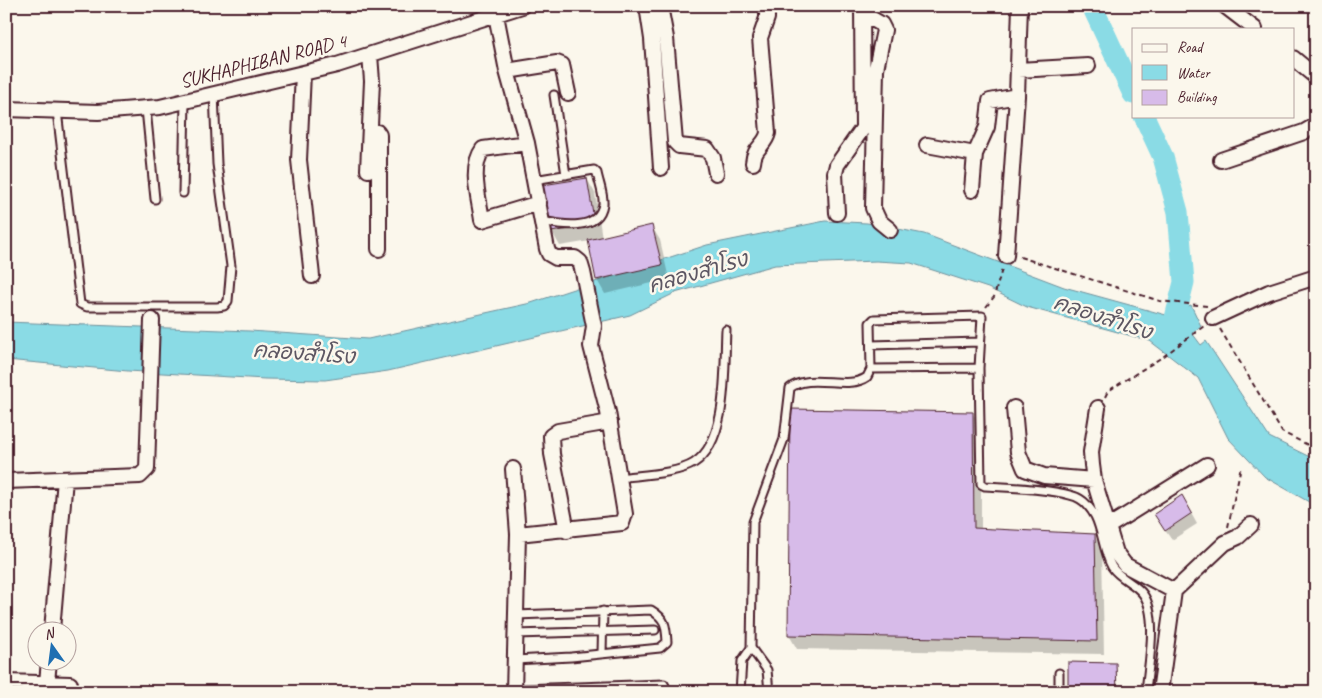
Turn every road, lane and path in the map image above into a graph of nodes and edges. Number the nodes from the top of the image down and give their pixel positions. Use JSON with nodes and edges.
{"nodes":[{"id":1,"x":522,"y":6,"type":"edge"},
{"id":2,"x":647,"y":6,"type":"edge"},
{"id":3,"x":660,"y":6,"type":"edge"},
{"id":4,"x":768,"y":6,"type":"edge"},
{"id":5,"x":1020,"y":6,"type":"edge"},
{"id":6,"x":1225,"y":6,"type":"edge"},
{"id":7,"x":862,"y":10,"type":"edge"},
{"id":8,"x":496,"y":15,"type":"junction"},
{"id":9,"x":1254,"y":28,"type":"edge"},
{"id":10,"x":370,"y":55,"type":"junction"},
{"id":11,"x":1297,"y":65,"type":"edge"},
{"id":12,"x":1088,"y":66,"type":"dead end"},
{"id":13,"x":1018,"y":70,"type":"junction"},
{"id":14,"x":507,"y":71,"type":"junction"},
{"id":15,"x":303,"y":73,"type":"junction"},
{"id":16,"x":1316,"y":77,"type":"edge"},
{"id":17,"x":214,"y":93,"type":"junction"},
{"id":18,"x":561,"y":94,"type":"joint"},
{"id":19,"x":1017,"y":96,"type":"junction"},
{"id":20,"x":185,"y":102,"type":"junction"},
{"id":21,"x":6,"y":109,"type":"edge"},
{"id":22,"x":146,"y":109,"type":"junction"},
{"id":23,"x":57,"y":111,"type":"junction"},
{"id":24,"x":1316,"y":125,"type":"edge"},
{"id":25,"x":370,"y":131,"type":"junction"},
{"id":26,"x":527,"y":143,"type":"junction"},
{"id":27,"x":927,"y":146,"type":"dead end"},
{"id":28,"x":975,"y":154,"type":"junction"},
{"id":29,"x":1221,"y":160,"type":"dead end"},
{"id":30,"x":753,"y":163,"type":"dead end"},
{"id":31,"x":661,"y":168,"type":"dead end"},
{"id":32,"x":368,"y":170,"type":"dead end"},
{"id":33,"x":716,"y":173,"type":"dead end"},
{"id":34,"x":566,"y":175,"type":"junction"},
{"id":35,"x":534,"y":180,"type":"junction"},
{"id":36,"x":972,"y":190,"type":"dead end"},
{"id":37,"x":183,"y":193,"type":"dead end"},
{"id":38,"x":155,"y":198,"type":"dead end"},
{"id":39,"x":539,"y":202,"type":"junction"},
{"id":40,"x":837,"y":213,"type":"dead end"},
{"id":41,"x":542,"y":221,"type":"junction"},
{"id":42,"x":890,"y":230,"type":"dead end"},
{"id":43,"x":378,"y":249,"type":"dead end"},
{"id":44,"x":1006,"y":256,"type":"junction"},
{"id":45,"x":312,"y":276,"type":"dead end"},
{"id":46,"x":1316,"y":277,"type":"edge"},
{"id":47,"x":152,"y":306,"type":"junction"},
{"id":48,"x":982,"y":316,"type":"junction"},
{"id":49,"x":1214,"y":318,"type":"junction"},
{"id":50,"x":152,"y":320,"type":"joint"},
{"id":51,"x":726,"y":330,"type":"dead end"},
{"id":52,"x":1193,"y":335,"type":"dead end"},
{"id":53,"x":980,"y":342,"type":"junction"},
{"id":54,"x":871,"y":345,"type":"junction"},
{"id":55,"x":979,"y":368,"type":"junction"},
{"id":56,"x":871,"y":369,"type":"junction"},
{"id":57,"x":1014,"y":408,"type":"dead end"},
{"id":58,"x":1098,"y":408,"type":"joint"},
{"id":59,"x":610,"y":422,"type":"junction"},
{"id":60,"x":1316,"y":449,"type":"edge"},
{"id":61,"x":1206,"y":464,"type":"dead end"},
{"id":62,"x":1241,"y":466,"type":"dead end"},
{"id":63,"x":513,"y":469,"type":"dead end"},
{"id":64,"x":619,"y":478,"type":"junction"},
{"id":65,"x":65,"y":479,"type":"junction"},
{"id":66,"x":6,"y":480,"type":"edge"},
{"id":67,"x":1094,"y":480,"type":"junction"},
{"id":68,"x":1251,"y":525,"type":"dead end"},
{"id":69,"x":1109,"y":526,"type":"junction"},
{"id":70,"x":567,"y":531,"type":"junction"},
{"id":71,"x":518,"y":534,"type":"junction"},
{"id":72,"x":1225,"y":543,"type":"junction"},
{"id":73,"x":1174,"y":591,"type":"junction"},
{"id":74,"x":603,"y":611,"type":"junction"},
{"id":75,"x":516,"y":615,"type":"junction"},
{"id":76,"x":53,"y":620,"type":"edge"},
{"id":77,"x":655,"y":630,"type":"dead end"},
{"id":78,"x":602,"y":631,"type":"junction"},
{"id":79,"x":515,"y":634,"type":"junction"},
{"id":80,"x":750,"y":648,"type":"junction"},
{"id":81,"x":602,"y":654,"type":"junction"},
{"id":82,"x":515,"y":660,"type":"junction"},
{"id":83,"x":48,"y":670,"type":"edge"},
{"id":84,"x":1059,"y":673,"type":"dead end"},
{"id":85,"x":6,"y":682,"type":"edge"},
{"id":86,"x":47,"y":683,"type":"junction"},
{"id":87,"x":70,"y":684,"type":"dead end"},
{"id":88,"x":517,"y":690,"type":"edge"},
{"id":89,"x":668,"y":692,"type":"edge"},
{"id":90,"x":740,"y":692,"type":"edge"},
{"id":91,"x":769,"y":692,"type":"edge"},
{"id":92,"x":1059,"y":692,"type":"edge"},
{"id":93,"x":1146,"y":692,"type":"edge"},
{"id":94,"x":1160,"y":692,"type":"edge"}],
"edges":[{"from":1,"to":8,"type":"street","name":"SUKHAPHIBAN ROAD 4"},
{"from":2,"to":31,"type":"street"},
{"from":3,"to":33,"type":"street"},
{"from":4,"to":30,"type":"street"},
{"from":5,"to":13,"type":"street"},
{"from":6,"to":9,"type":"street"},
{"from":7,"to":40,"type":"street"},
{"from":7,"to":42,"type":"street"},
{"from":8,"to":10,"type":"street","name":"SUKHAPHIBAN ROAD 4"},
{"from":8,"to":14,"type":"street"},
{"from":10,"to":15,"type":"street","name":"SUKHAPHIBAN ROAD 4"},
{"from":10,"to":25,"type":"street"},
{"from":11,"to":16,"type":"street"},
{"from":12,"to":13,"type":"street"},
{"from":13,"to":19,"type":"street"},
{"from":14,"to":18,"type":"street"},
{"from":14,"to":26,"type":"street"},
{"from":15,"to":17,"type":"street","name":"SUKHAPHIBAN ROAD 4"},
{"from":15,"to":45,"type":"street"},
{"from":17,"to":20,"type":"street","name":"SUKHAPHIBAN ROAD 4"},
{"from":17,"to":47,"type":"lane"},
{"from":18,"to":34,"type":"lane"},
{"from":19,"to":28,"type":"street"},
{"from":19,"to":44,"type":"street"},
{"from":20,"to":22,"type":"street","name":"SUKHAPHIBAN ROAD 4"},
{"from":20,"to":37,"type":"lane"},
{"from":21,"to":23,"type":"street","name":"SUKHAPHIBAN ROAD 4"},
{"from":22,"to":23,"type":"street","name":"SUKHAPHIBAN ROAD 4"},
{"from":22,"to":38,"type":"lane"},
{"from":23,"to":47,"type":"lane"},
{"from":24,"to":29,"type":"street"},
{"from":25,"to":32,"type":"street"},
{"from":25,"to":43,"type":"street"},
{"from":26,"to":35,"type":"street"},
{"from":26,"to":39,"type":"street"},
{"from":27,"to":28,"type":"street"},
{"from":28,"to":36,"type":"street"},
{"from":34,"to":35,"type":"lane"},
{"from":34,"to":41,"type":"lane"},
{"from":35,"to":39,"type":"street"},
{"from":39,"to":41,"type":"street"},
{"from":41,"to":59,"type":"street"},
{"from":44,"to":48,"type":"path"},
{"from":44,"to":49,"type":"path"},
{"from":46,"to":49,"type":"street"},
{"from":47,"to":50,"type":"lane"},
{"from":48,"to":53,"type":"lane"},
{"from":48,"to":54,"type":"lane"},
{"from":49,"to":60,"type":"path"},
{"from":50,"to":65,"type":"street"},
{"from":51,"to":64,"type":"lane"},
{"from":52,"to":58,"type":"path"},
{"from":53,"to":54,"type":"lane"},
{"from":53,"to":55,"type":"lane"},
{"from":54,"to":56,"type":"lane"},
{"from":55,"to":56,"type":"lane"},
{"from":55,"to":93,"type":"lane"},
{"from":56,"to":80,"type":"lane"},
{"from":57,"to":67,"type":"street"},
{"from":58,"to":67,"type":"street"},
{"from":59,"to":64,"type":"street"},
{"from":59,"to":70,"type":"street"},
{"from":61,"to":69,"type":"street"},
{"from":62,"to":72,"type":"path"},
{"from":63,"to":71,"type":"street"},
{"from":64,"to":70,"type":"street"},
{"from":65,"to":66,"type":"street"},
{"from":65,"to":76,"type":"street"},
{"from":67,"to":69,"type":"street"},
{"from":68,"to":72,"type":"street"},
{"from":69,"to":73,"type":"street"},
{"from":70,"to":71,"type":"street"},
{"from":71,"to":75,"type":"street"},
{"from":72,"to":73,"type":"street"},
{"from":73,"to":94,"type":"street"},
{"from":74,"to":75,"type":"lane"},
{"from":74,"to":78,"type":"lane"},
{"from":74,"to":81,"type":"lane"},
{"from":75,"to":79,"type":"street"},
{"from":77,"to":78,"type":"lane"},
{"from":78,"to":79,"type":"lane"},
{"from":78,"to":81,"type":"lane"},
{"from":79,"to":82,"type":"street"},
{"from":80,"to":90,"type":"lane"},
{"from":80,"to":91,"type":"lane"},
{"from":81,"to":82,"type":"lane"},
{"from":82,"to":88,"type":"street"},
{"from":83,"to":86,"type":"street"},
{"from":84,"to":92,"type":"lane"},
{"from":85,"to":86,"type":"street"},
{"from":86,"to":87,"type":"street"},
{"from":88,"to":89,"type":"lane"}]}
